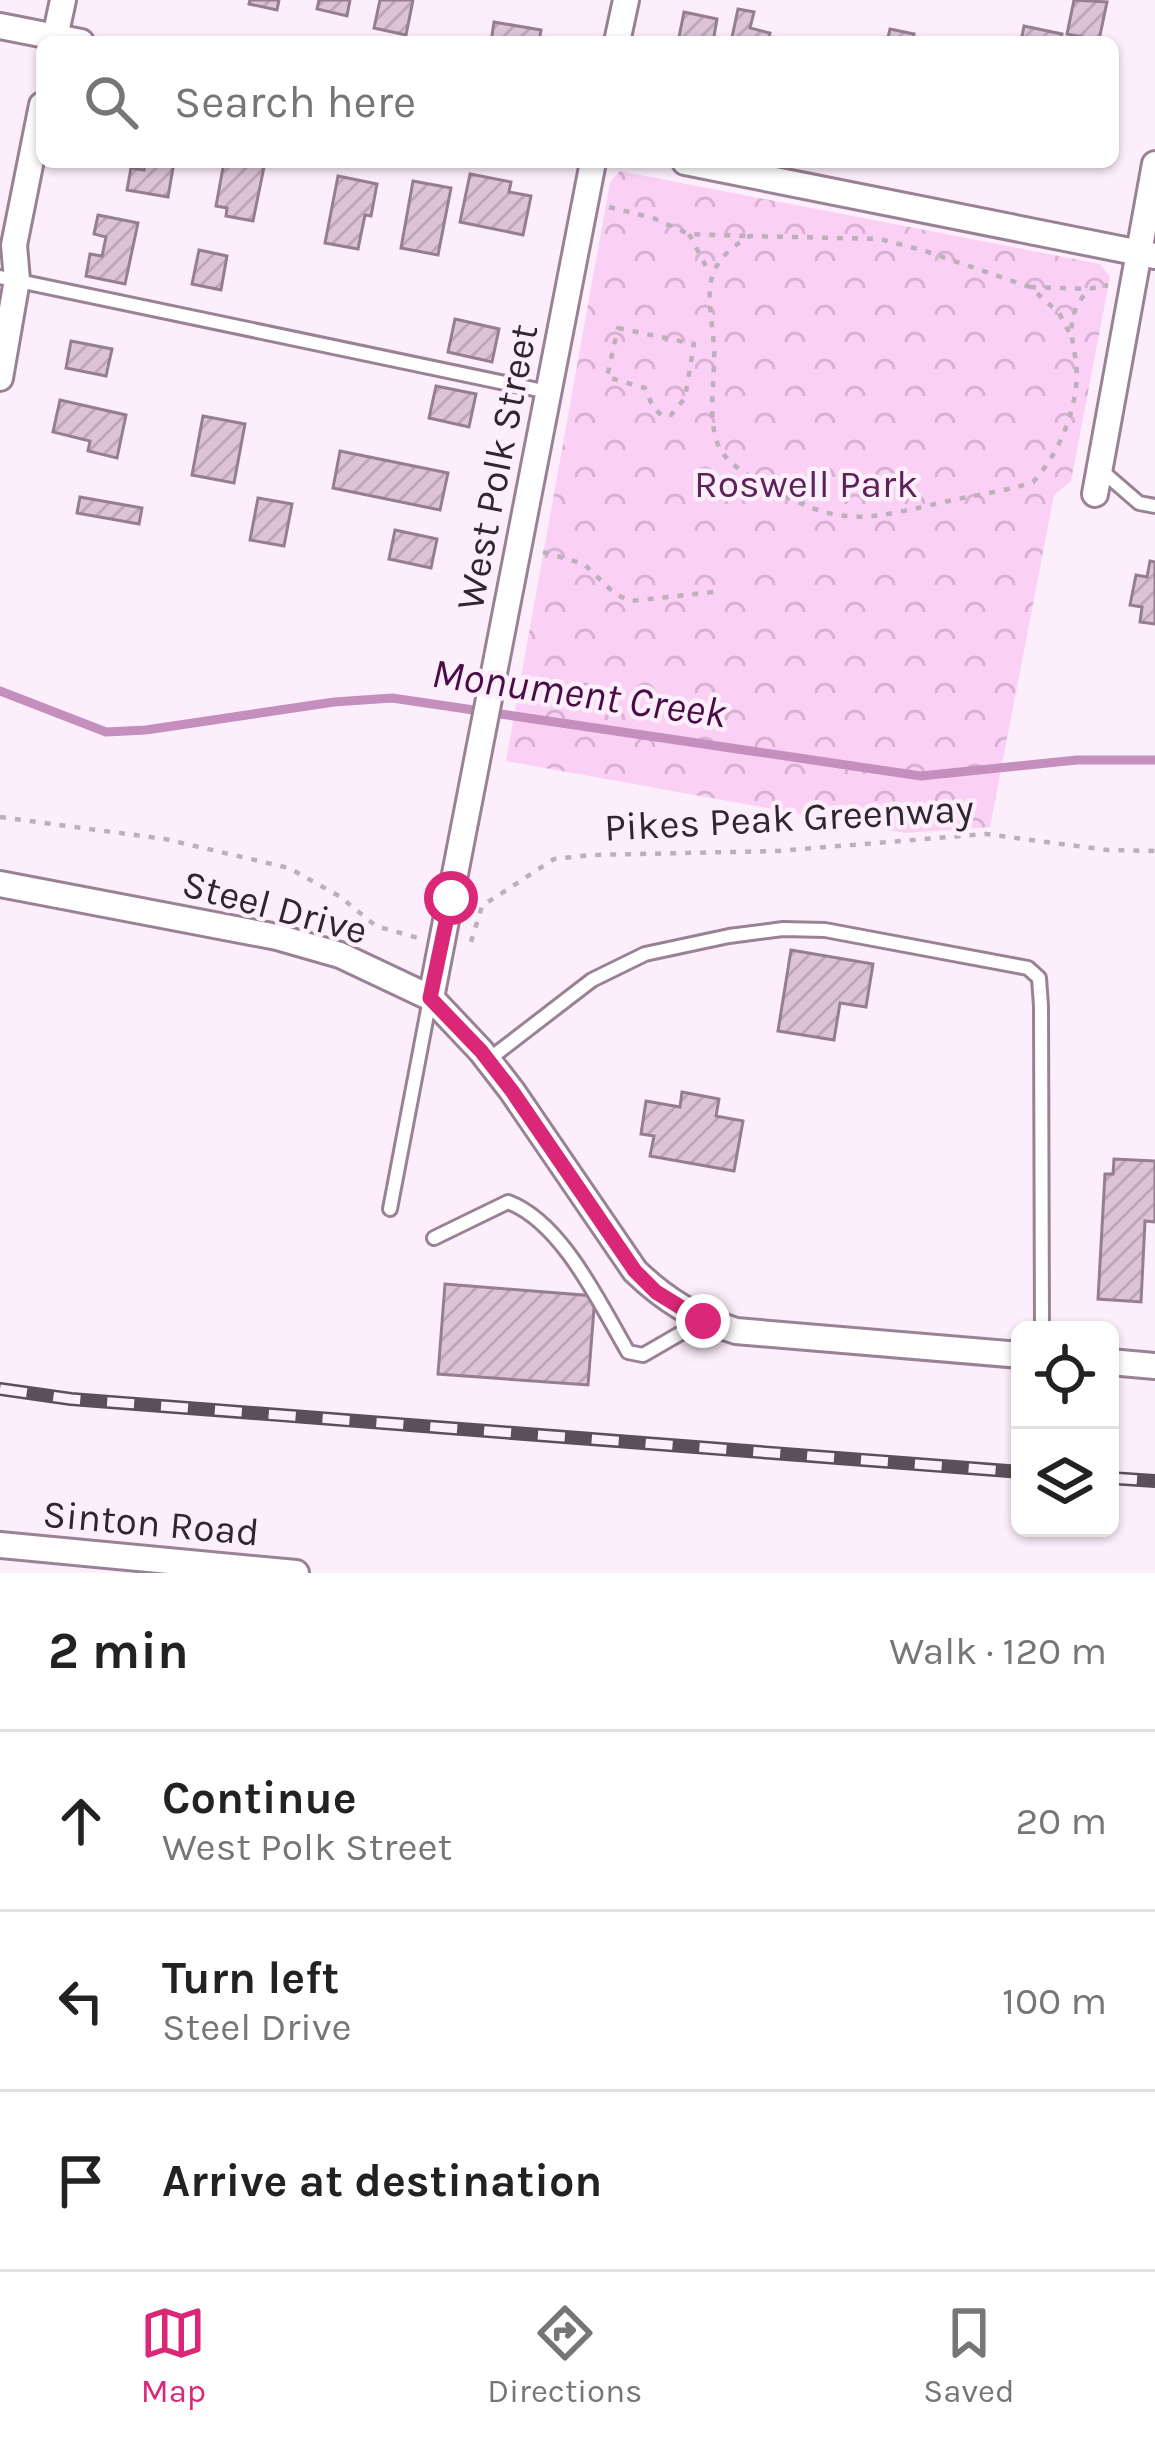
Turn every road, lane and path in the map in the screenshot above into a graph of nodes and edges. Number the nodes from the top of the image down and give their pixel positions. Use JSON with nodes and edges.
{"nodes":[{"id":1,"x":63,"y":0,"type":"edge"},
{"id":2,"x":626,"y":0,"type":"edge"},
{"id":3,"x":0,"y":26,"type":"edge"},
{"id":4,"x":45,"y":36,"type":"edge"},
{"id":5,"x":63,"y":36,"type":"edge"},
{"id":6,"x":618,"y":36,"type":"edge"},
{"id":7,"x":36,"y":135,"type":"edge"},
{"id":8,"x":1155,"y":164,"type":"edge"},
{"id":9,"x":592,"y":168,"type":"edge"},
{"id":10,"x":715,"y":168,"type":"edge"},
{"id":11,"x":586,"y":201,"type":"junction"},
{"id":12,"x":689,"y":234,"type":"junction"},
{"id":13,"x":750,"y":236,"type":"junction"},
{"id":14,"x":1146,"y":254,"type":"edge"},
{"id":15,"x":710,"y":274,"type":"junction"},
{"id":16,"x":9,"y":278,"type":"edge"},
{"id":17,"x":1132,"y":279,"type":"junction"},
{"id":18,"x":1030,"y":287,"type":"junction"},
{"id":19,"x":1089,"y":289,"type":"junction"},
{"id":20,"x":1069,"y":332,"type":"junction"},
{"id":21,"x":0,"y":378,"type":"edge"},
{"id":22,"x":548,"y":392,"type":"junction"},
{"id":23,"x":686,"y":398,"type":"joint"},
{"id":24,"x":1099,"y":468,"type":"junction"},
{"id":25,"x":1095,"y":494,"type":"dead end"},
{"id":26,"x":1155,"y":506,"type":"edge"},
{"id":27,"x":519,"y":544,"type":"junction"},
{"id":28,"x":714,"y":592,"type":"dead end"},
{"id":29,"x":0,"y":817,"type":"edge"},
{"id":30,"x":1155,"y":851,"type":"edge"},
{"id":31,"x":0,"y":884,"type":"edge"},
{"id":32,"x":406,"y":936,"type":"dead end"},
{"id":33,"x":470,"y":948,"type":"dead end"},
{"id":34,"x":430,"y":998,"type":"junction"},
{"id":35,"x":488,"y":1060,"type":"junction"},
{"id":36,"x":390,"y":1209,"type":"dead end"},
{"id":37,"x":434,"y":1238,"type":"dead end"},
{"id":38,"x":703,"y":1321,"type":"junction"},
{"id":39,"x":1042,"y":1321,"type":"edge"},
{"id":40,"x":1011,"y":1354,"type":"edge"},
{"id":41,"x":1119,"y":1363,"type":"edge"},
{"id":42,"x":1155,"y":1366,"type":"edge"},
{"id":43,"x":0,"y":1544,"type":"edge"},
{"id":44,"x":296,"y":1573,"type":"edge"}],
"edges":[{"from":1,"to":5,"type":"street"},
{"from":2,"to":6,"type":"street"},
{"from":3,"to":4,"type":"street"},
{"from":7,"to":16,"type":"street"},
{"from":8,"to":14,"type":"street"},
{"from":9,"to":11,"type":"street","name":"West Polk Street"},
{"from":10,"to":14,"type":"street"},
{"from":11,"to":12,"type":"path"},
{"from":11,"to":22,"type":"street","name":"West Polk Street"},
{"from":12,"to":13,"type":"path"},
{"from":12,"to":15,"type":"path"},
{"from":13,"to":15,"type":"path"},
{"from":13,"to":18,"type":"path"},
{"from":14,"to":17,"type":"street"},
{"from":15,"to":20,"type":"path"},
{"from":16,"to":21,"type":"street"},
{"from":16,"to":22,"type":"lane"},
{"from":17,"to":19,"type":"path"},
{"from":17,"to":24,"type":"street"},
{"from":18,"to":19,"type":"path"},
{"from":18,"to":20,"type":"path"},
{"from":19,"to":20,"type":"path"},
{"from":22,"to":27,"type":"street","name":"West Polk Street"},
{"from":23,"to":23,"type":"path"},
{"from":24,"to":25,"type":"street"},
{"from":24,"to":26,"type":"lane"},
{"from":27,"to":28,"type":"path"},
{"from":27,"to":34,"type":"street","name":"West Polk Street"},
{"from":29,"to":32,"type":"path"},
{"from":30,"to":33,"type":"path","name":"Pikes Peak Greenway"},
{"from":31,"to":34,"type":"street","name":"Steel Drive"},
{"from":34,"to":35,"type":"street","name":"Steel Drive"},
{"from":34,"to":36,"type":"lane"},
{"from":35,"to":38,"type":"street","name":"Steel Drive"},
{"from":35,"to":39,"type":"lane"},
{"from":37,"to":38,"type":"lane"},
{"from":38,"to":40,"type":"street","name":"Steel Drive"},
{"from":41,"to":42,"type":"street"},
{"from":43,"to":44,"type":"street","name":"Sinton Road"}]}
